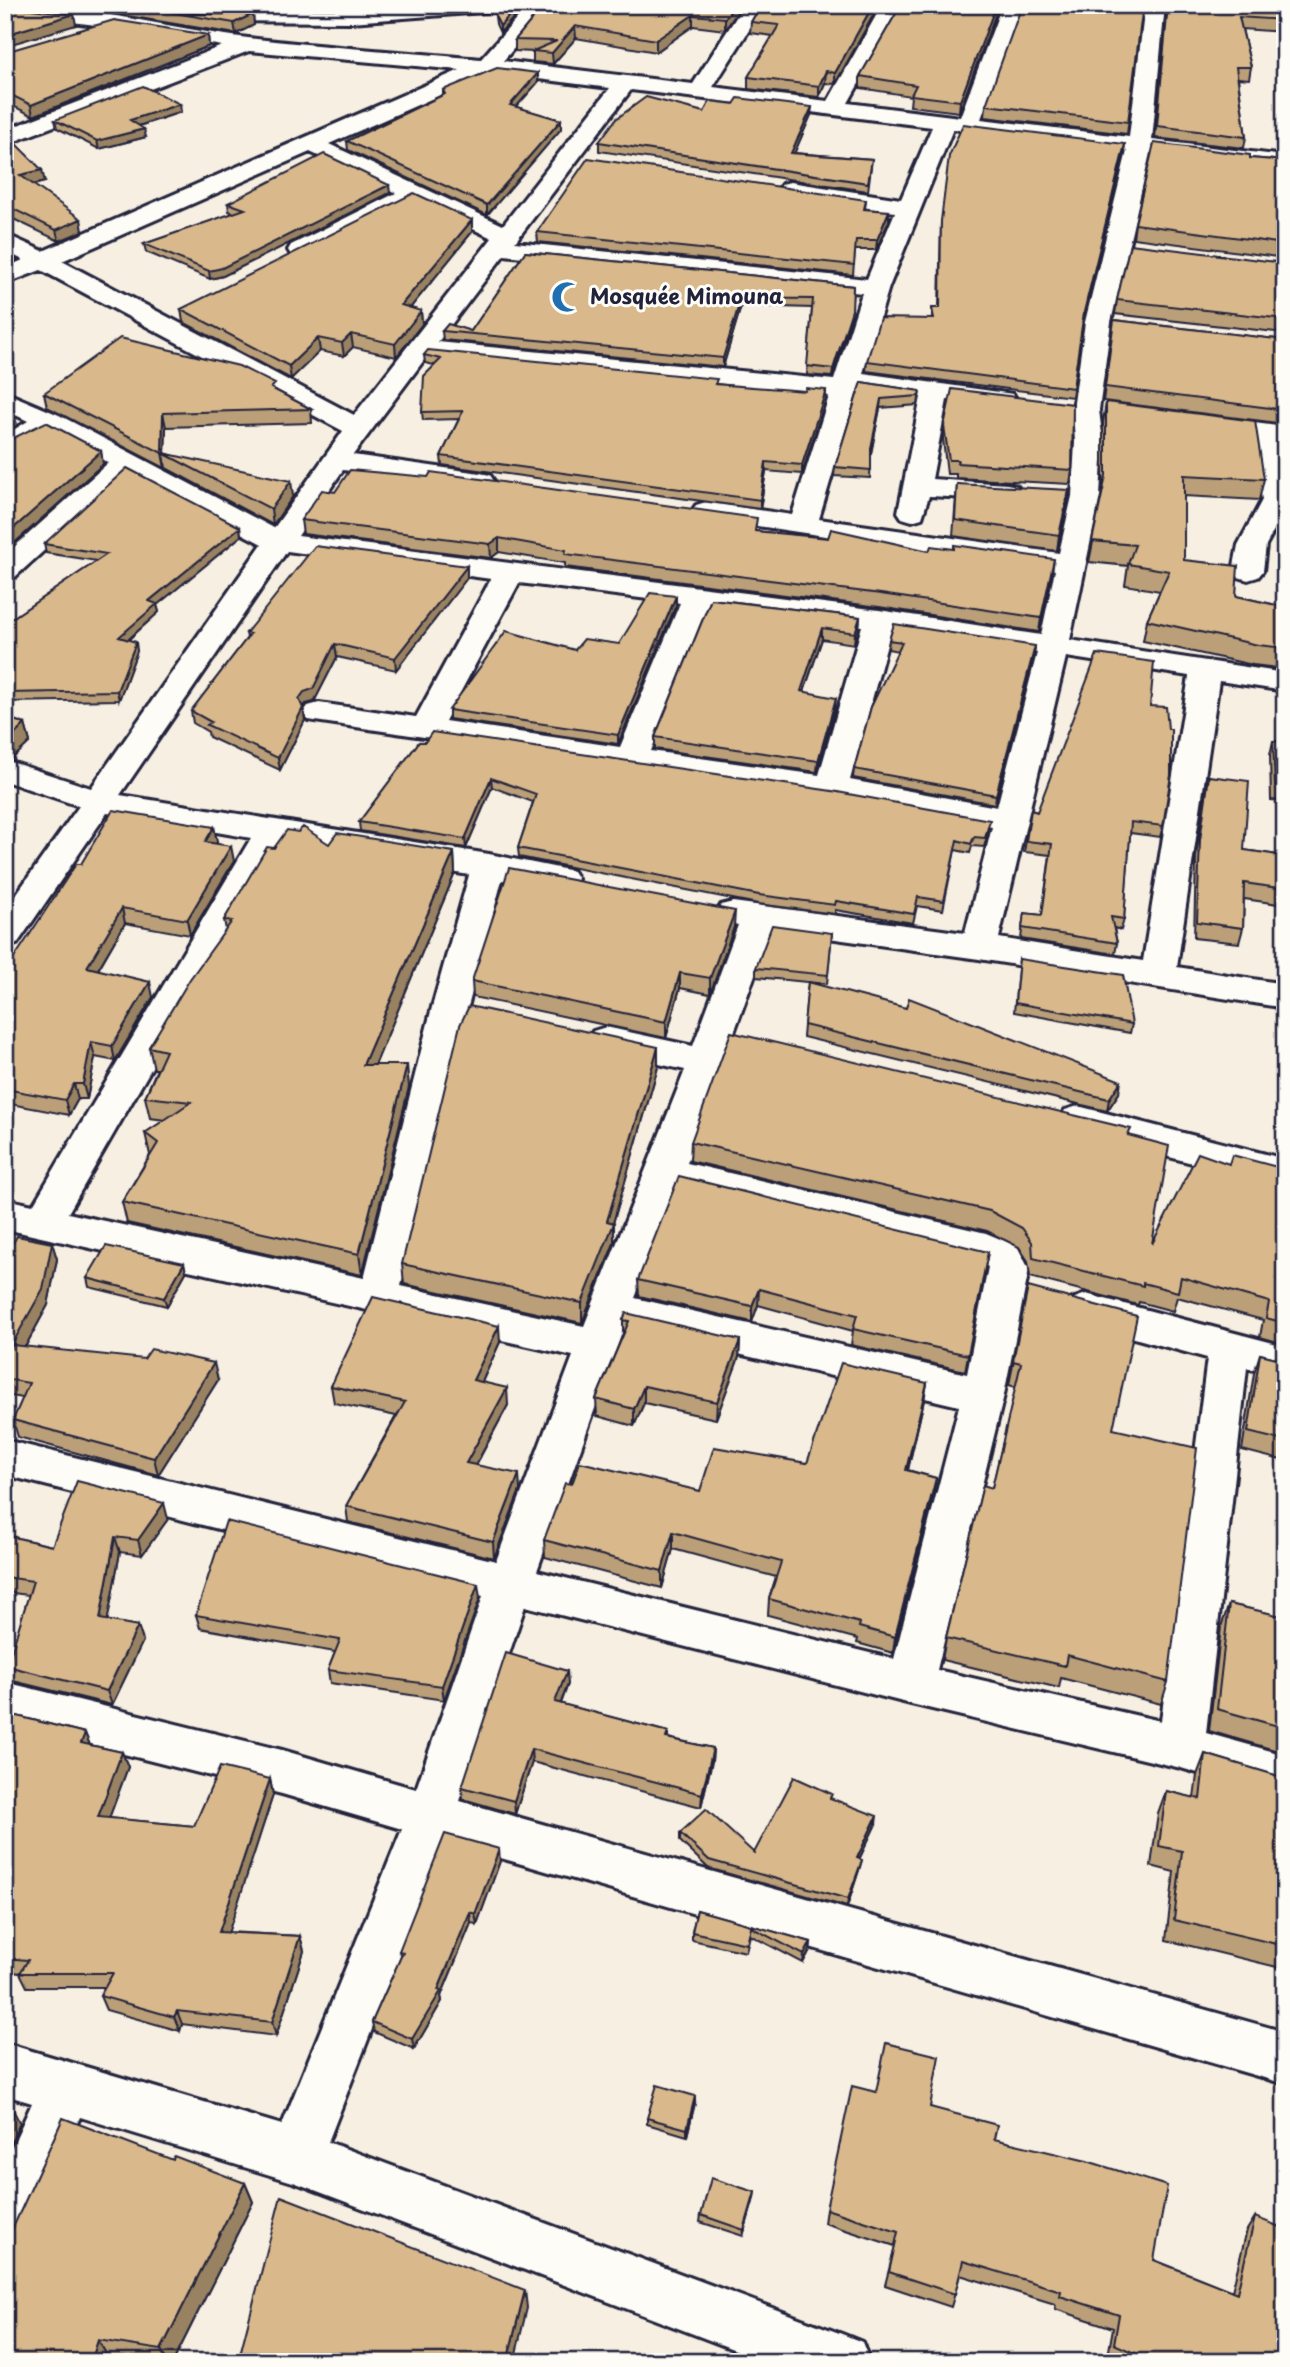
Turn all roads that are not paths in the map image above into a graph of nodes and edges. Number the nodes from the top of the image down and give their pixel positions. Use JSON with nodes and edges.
{"nodes":[{"id":1,"x":496,"y":5,"type":"edge"},
{"id":2,"x":541,"y":5,"type":"edge"},
{"id":3,"x":755,"y":5,"type":"edge"},
{"id":4,"x":893,"y":5,"type":"edge"},
{"id":5,"x":1012,"y":5,"type":"edge"},
{"id":6,"x":1155,"y":5,"type":"edge"},
{"id":7,"x":5,"y":8,"type":"edge"},
{"id":8,"x":270,"y":16,"type":"junction"},
{"id":9,"x":121,"y":22,"type":"junction"},
{"id":10,"x":70,"y":37,"type":"edge"},
{"id":11,"x":246,"y":44,"type":"junction"},
{"id":12,"x":487,"y":66,"type":"junction"},
{"id":13,"x":625,"y":83,"type":"junction"},
{"id":14,"x":699,"y":92,"type":"junction"},
{"id":15,"x":834,"y":109,"type":"junction"},
{"id":16,"x":956,"y":124,"type":"junction"},
{"id":17,"x":5,"y":138,"type":"edge"},
{"id":18,"x":311,"y":144,"type":"junction"},
{"id":19,"x":1140,"y":145,"type":"junction"},
{"id":20,"x":1285,"y":163,"type":"edge"},
{"id":21,"x":773,"y":186,"type":"edge"},
{"id":22,"x":415,"y":192,"type":"junction"},
{"id":23,"x":909,"y":206,"type":"junction"},
{"id":24,"x":5,"y":241,"type":"edge"},
{"id":25,"x":500,"y":241,"type":"junction"},
{"id":26,"x":1116,"y":246,"type":"junction"},
{"id":27,"x":1142,"y":250,"type":"edge"},
{"id":28,"x":280,"y":260,"type":"edge"},
{"id":29,"x":45,"y":262,"type":"junction"},
{"id":30,"x":5,"y":277,"type":"edge"},
{"id":31,"x":876,"y":287,"type":"junction"},
{"id":32,"x":182,"y":310,"type":"edge"},
{"id":33,"x":158,"y":322,"type":"junction"},
{"id":34,"x":1098,"y":322,"type":"junction"},
{"id":35,"x":1125,"y":325,"type":"edge"},
{"id":36,"x":420,"y":348,"type":"junction"},
{"id":37,"x":845,"y":384,"type":"junction"},
{"id":38,"x":936,"y":391,"type":"junction"},
{"id":39,"x":5,"y":400,"type":"edge"},
{"id":40,"x":1031,"y":403,"type":"edge"},
{"id":41,"x":1059,"y":407,"type":"edge"},
{"id":42,"x":1086,"y":410,"type":"junction"},
{"id":43,"x":1114,"y":414,"type":"edge"},
{"id":44,"x":49,"y":421,"type":"junction"},
{"id":45,"x":1183,"y":422,"type":"edge"},
{"id":46,"x":358,"y":428,"type":"junction"},
{"id":47,"x":1275,"y":434,"type":"edge"},
{"id":48,"x":5,"y":446,"type":"edge"},
{"id":49,"x":126,"y":461,"type":"junction"},
{"id":50,"x":336,"y":461,"type":"junction"},
{"id":51,"x":501,"y":483,"type":"edge"},
{"id":52,"x":917,"y":487,"type":"junction"},
{"id":53,"x":1060,"y":495,"type":"junction"},
{"id":54,"x":680,"y":507,"type":"edge"},
{"id":55,"x":803,"y":524,"type":"junction"},
{"id":56,"x":906,"y":539,"type":"junction"},
{"id":57,"x":278,"y":541,"type":"junction"},
{"id":58,"x":1071,"y":564,"type":"junction"},
{"id":59,"x":5,"y":571,"type":"edge"},
{"id":60,"x":1248,"y":571,"type":"dead end"},
{"id":61,"x":510,"y":572,"type":"junction"},
{"id":62,"x":698,"y":596,"type":"junction"},
{"id":63,"x":879,"y":620,"type":"junction"},
{"id":64,"x":1054,"y":644,"type":"junction"},
{"id":65,"x":1206,"y":668,"type":"junction"},
{"id":66,"x":1285,"y":682,"type":"edge"},
{"id":67,"x":319,"y":713,"type":"dead end"},
{"id":68,"x":426,"y":727,"type":"junction"},
{"id":69,"x":632,"y":757,"type":"junction"},
{"id":70,"x":5,"y":771,"type":"edge"},
{"id":71,"x":832,"y":787,"type":"junction"},
{"id":72,"x":100,"y":802,"type":"junction"},
{"id":73,"x":1009,"y":820,"type":"junction"},
{"id":74,"x":272,"y":830,"type":"junction"},
{"id":75,"x":489,"y":865,"type":"junction"},
{"id":76,"x":597,"y":886,"type":"edge"},
{"id":77,"x":705,"y":908,"type":"edge"},
{"id":78,"x":758,"y":918,"type":"junction"},
{"id":79,"x":5,"y":936,"type":"edge"},
{"id":80,"x":979,"y":947,"type":"junction"},
{"id":81,"x":1158,"y":975,"type":"junction"},
{"id":82,"x":1285,"y":996,"type":"edge"},
{"id":83,"x":572,"y":1033,"type":"edge"},
{"id":84,"x":722,"y":1044,"type":"junction"},
{"id":85,"x":1041,"y":1110,"type":"edge"},
{"id":86,"x":664,"y":1172,"type":"junction"},
{"id":87,"x":1285,"y":1173,"type":"edge"},
{"id":88,"x":24,"y":1218,"type":"edge"},
{"id":89,"x":1006,"y":1289,"type":"junction"},
{"id":90,"x":379,"y":1296,"type":"junction"},
{"id":91,"x":604,"y":1326,"type":"junction"},
{"id":92,"x":1229,"y":1348,"type":"junction"},
{"id":93,"x":1285,"y":1362,"type":"edge"},
{"id":94,"x":983,"y":1395,"type":"junction"},
{"id":95,"x":5,"y":1457,"type":"edge"},
{"id":96,"x":510,"y":1584,"type":"junction"},
{"id":97,"x":911,"y":1684,"type":"junction"},
{"id":98,"x":5,"y":1703,"type":"edge"},
{"id":99,"x":1181,"y":1747,"type":"junction"},
{"id":100,"x":1285,"y":1777,"type":"edge"},
{"id":101,"x":431,"y":1815,"type":"junction"},
{"id":102,"x":1285,"y":2059,"type":"edge"},
{"id":103,"x":5,"y":2069,"type":"edge"},
{"id":104,"x":66,"y":2089,"type":"junction"},
{"id":105,"x":296,"y":2156,"type":"junction"},
{"id":106,"x":5,"y":2223,"type":"edge"},
{"id":107,"x":842,"y":2362,"type":"edge"}],
"edges":[{"from":1,"to":8,"type":"street"},
{"from":2,"to":12,"type":"street"},
{"from":3,"to":14,"type":"street"},
{"from":4,"to":15,"type":"street"},
{"from":5,"to":16,"type":"street"},
{"from":6,"to":19,"type":"street"},
{"from":7,"to":9,"type":"street"},
{"from":8,"to":9,"type":"street"},
{"from":8,"to":11,"type":"street"},
{"from":9,"to":10,"type":"street"},
{"from":9,"to":11,"type":"street"},
{"from":11,"to":12,"type":"street"},
{"from":11,"to":17,"type":"street"},
{"from":12,"to":13,"type":"street"},
{"from":12,"to":18,"type":"street"},
{"from":13,"to":14,"type":"street"},
{"from":13,"to":25,"type":"street"},
{"from":14,"to":15,"type":"street"},
{"from":15,"to":16,"type":"street"},
{"from":16,"to":19,"type":"street"},
{"from":16,"to":23,"type":"street"},
{"from":18,"to":22,"type":"street"},
{"from":18,"to":29,"type":"street"},
{"from":19,"to":20,"type":"street"},
{"from":19,"to":26,"type":"street"},
{"from":21,"to":23,"type":"street"},
{"from":22,"to":25,"type":"street"},
{"from":22,"to":28,"type":"street"},
{"from":23,"to":31,"type":"street"},
{"from":24,"to":29,"type":"street"},
{"from":25,"to":31,"type":"street"},
{"from":25,"to":36,"type":"street"},
{"from":26,"to":27,"type":"street"},
{"from":26,"to":34,"type":"street"},
{"from":29,"to":30,"type":"street"},
{"from":29,"to":33,"type":"street"},
{"from":31,"to":37,"type":"street"},
{"from":32,"to":33,"type":"street"},
{"from":33,"to":46,"type":"street"},
{"from":34,"to":35,"type":"street"},
{"from":34,"to":42,"type":"street"},
{"from":36,"to":37,"type":"street"},
{"from":36,"to":46,"type":"street"},
{"from":37,"to":38,"type":"street"},
{"from":37,"to":55,"type":"street"},
{"from":38,"to":40,"type":"street"},
{"from":38,"to":52,"type":"street"},
{"from":39,"to":44,"type":"street"},
{"from":41,"to":42,"type":"street"},
{"from":42,"to":43,"type":"street"},
{"from":42,"to":53,"type":"street"},
{"from":44,"to":48,"type":"street"},
{"from":44,"to":49,"type":"street"},
{"from":45,"to":47,"type":"street"},
{"from":46,"to":50,"type":"street"},
{"from":47,"to":60,"type":"street"},
{"from":49,"to":57,"type":"street"},
{"from":49,"to":59,"type":"street"},
{"from":50,"to":51,"type":"street"},
{"from":50,"to":57,"type":"street"},
{"from":52,"to":53,"type":"street"},
{"from":52,"to":56,"type":"street"},
{"from":53,"to":58,"type":"street"},
{"from":54,"to":55,"type":"street"},
{"from":55,"to":56,"type":"street"},
{"from":56,"to":58,"type":"street"},
{"from":57,"to":61,"type":"street"},
{"from":57,"to":72,"type":"street"},
{"from":58,"to":64,"type":"street"},
{"from":61,"to":62,"type":"street"},
{"from":61,"to":68,"type":"street"},
{"from":62,"to":63,"type":"street"},
{"from":62,"to":69,"type":"street"},
{"from":63,"to":64,"type":"street"},
{"from":63,"to":71,"type":"street"},
{"from":64,"to":65,"type":"street"},
{"from":64,"to":73,"type":"street"},
{"from":65,"to":66,"type":"street"},
{"from":65,"to":81,"type":"street"},
{"from":67,"to":68,"type":"street"},
{"from":68,"to":69,"type":"street"},
{"from":69,"to":71,"type":"street"},
{"from":70,"to":72,"type":"street"},
{"from":71,"to":73,"type":"street"},
{"from":72,"to":74,"type":"street"},
{"from":72,"to":79,"type":"street"},
{"from":73,"to":80,"type":"street"},
{"from":74,"to":75,"type":"street"},
{"from":74,"to":88,"type":"street"},
{"from":75,"to":76,"type":"street"},
{"from":75,"to":90,"type":"street"},
{"from":77,"to":78,"type":"street"},
{"from":78,"to":80,"type":"street"},
{"from":78,"to":84,"type":"street"},
{"from":80,"to":81,"type":"street"},
{"from":81,"to":82,"type":"street"},
{"from":83,"to":84,"type":"street"},
{"from":84,"to":86,"type":"street"},
{"from":85,"to":87,"type":"street"},
{"from":86,"to":89,"type":"street"},
{"from":86,"to":91,"type":"street"},
{"from":88,"to":90,"type":"street"},
{"from":89,"to":92,"type":"street"},
{"from":89,"to":94,"type":"street"},
{"from":90,"to":91,"type":"street"},
{"from":91,"to":94,"type":"street"},
{"from":91,"to":96,"type":"street"},
{"from":92,"to":93,"type":"street"},
{"from":92,"to":99,"type":"street"},
{"from":94,"to":97,"type":"street"},
{"from":95,"to":96,"type":"street"},
{"from":96,"to":97,"type":"street"},
{"from":96,"to":101,"type":"street"},
{"from":97,"to":99,"type":"street"},
{"from":98,"to":101,"type":"street"},
{"from":99,"to":100,"type":"street"},
{"from":101,"to":102,"type":"street"},
{"from":101,"to":105,"type":"street"},
{"from":103,"to":104,"type":"street"},
{"from":104,"to":105,"type":"street"},
{"from":104,"to":106,"type":"street"},
{"from":105,"to":107,"type":"street"}]}
